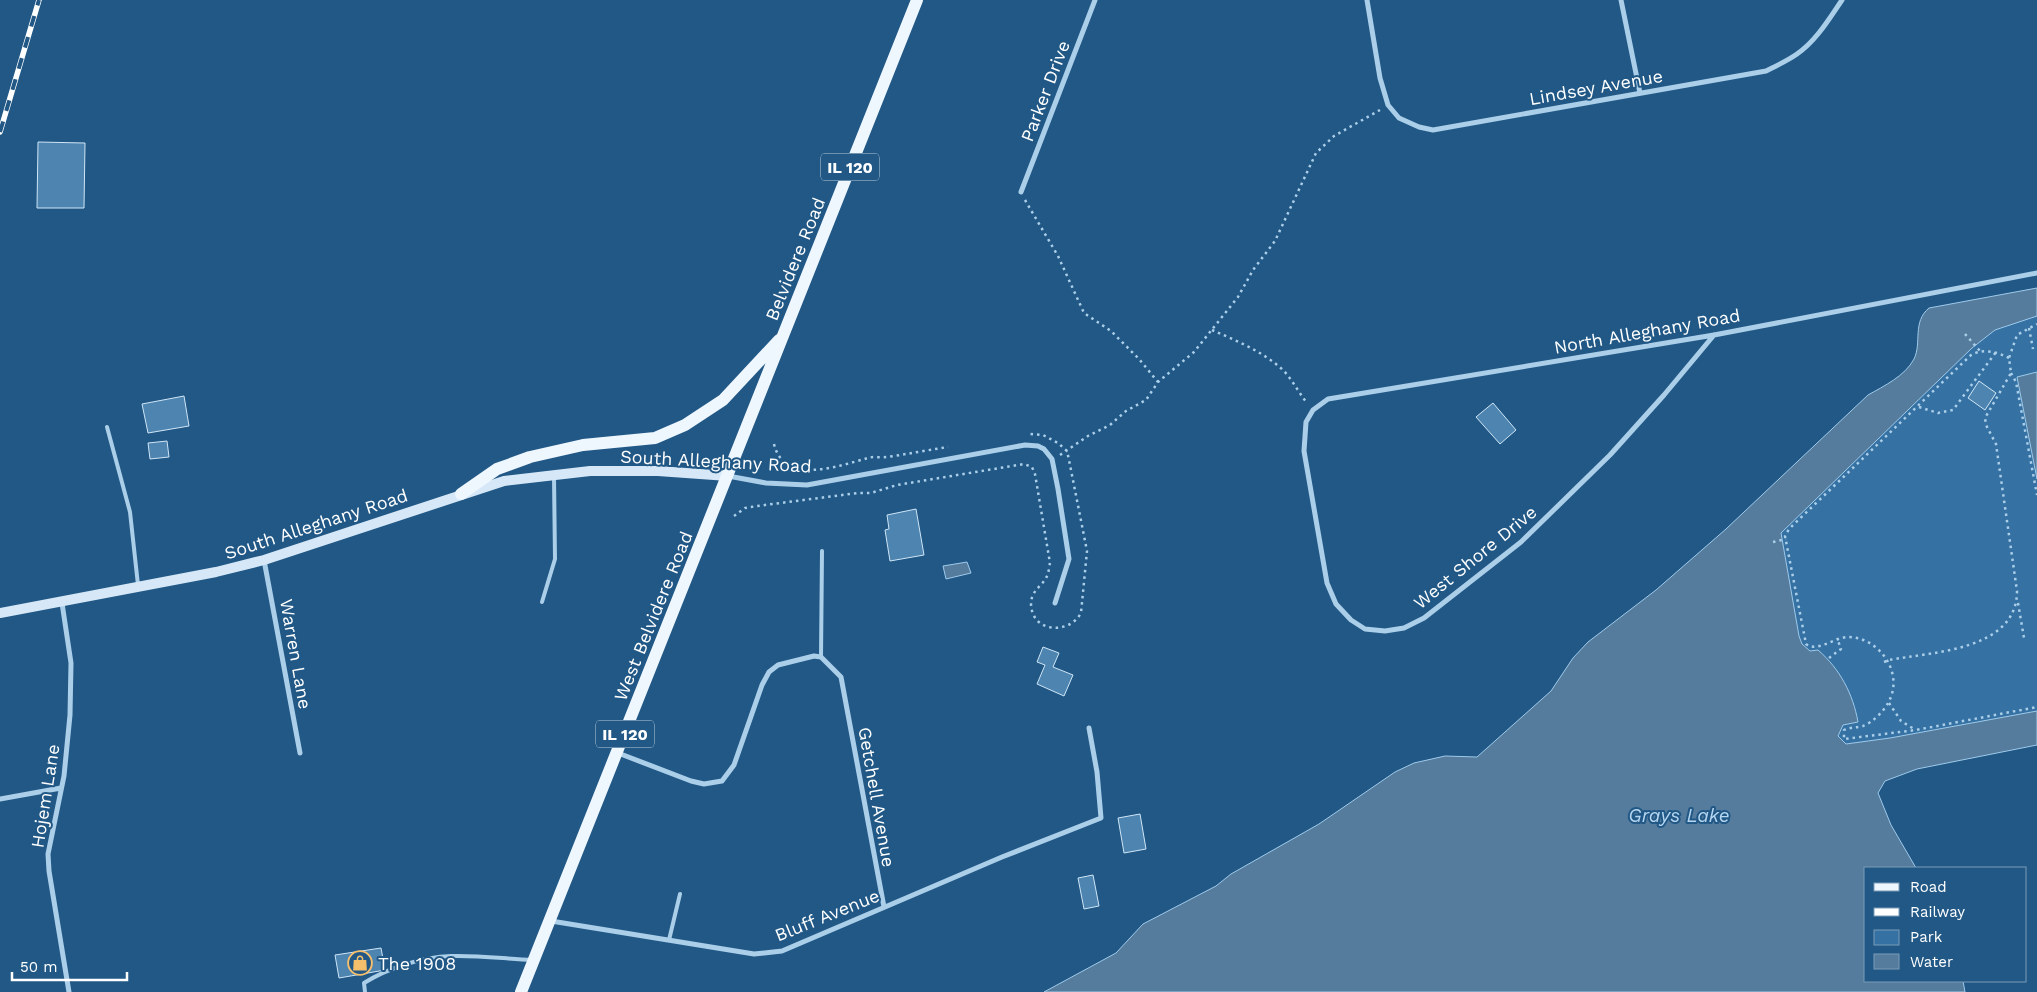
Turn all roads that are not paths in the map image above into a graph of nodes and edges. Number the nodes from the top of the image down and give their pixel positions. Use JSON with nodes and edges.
{"nodes":[{"id":1,"x":917,"y":0,"type":"edge"},
{"id":2,"x":1095,"y":0,"type":"edge"},
{"id":3,"x":1367,"y":0,"type":"edge"},
{"id":4,"x":1620,"y":0,"type":"edge"},
{"id":5,"x":1842,"y":0,"type":"edge"},
{"id":6,"x":1640,"y":93,"type":"junction"},
{"id":7,"x":1021,"y":192,"type":"road end"},
{"id":8,"x":2037,"y":273,"type":"edge"},
{"id":9,"x":784,"y":335,"type":"junction"},
{"id":10,"x":1714,"y":335,"type":"junction"},
{"id":11,"x":107,"y":426,"type":"dead end"},
{"id":12,"x":1305,"y":458,"type":"joint"},
{"id":13,"x":554,"y":475,"type":"junction"},
{"id":14,"x":728,"y":476,"type":"junction"},
{"id":15,"x":461,"y":494,"type":"junction"},
{"id":16,"x":822,"y":551,"type":"dead end"},
{"id":17,"x":264,"y":560,"type":"junction"},
{"id":18,"x":138,"y":588,"type":"junction"},
{"id":19,"x":542,"y":602,"type":"dead end"},
{"id":20,"x":62,"y":603,"type":"junction"},
{"id":21,"x":1055,"y":603,"type":"dead end"},
{"id":22,"x":0,"y":613,"type":"edge"},
{"id":23,"x":820,"y":657,"type":"junction"},
{"id":24,"x":1089,"y":728,"type":"dead end"},
{"id":25,"x":300,"y":753,"type":"dead end"},
{"id":26,"x":617,"y":753,"type":"junction"},
{"id":27,"x":61,"y":788,"type":"junction"},
{"id":28,"x":0,"y":799,"type":"edge"},
{"id":29,"x":680,"y":894,"type":"dead end"},
{"id":30,"x":884,"y":907,"type":"junction"},
{"id":31,"x":550,"y":921,"type":"junction"},
{"id":32,"x":669,"y":940,"type":"junction"},
{"id":33,"x":534,"y":960,"type":"junction"},
{"id":34,"x":69,"y":992,"type":"edge"},
{"id":35,"x":365,"y":992,"type":"edge"},
{"id":36,"x":522,"y":992,"type":"edge"}],
"edges":[{"from":1,"to":9,"type":"main road","name":"Belvidere Road","number":"IL 120"},
{"from":2,"to":7,"type":"street","name":"Parker Drive"},
{"from":3,"to":6,"type":"street","name":"Lindsey Avenue"},
{"from":4,"to":6,"type":"street"},
{"from":5,"to":6,"type":"street","name":"Lindsey Avenue"},
{"from":8,"to":10,"type":"street","name":"North Alleghany Road"},
{"from":9,"to":14,"type":"main road","name":"Belvidere Road","number":"IL 120"},
{"from":9,"to":15,"type":"main road"},
{"from":10,"to":12,"type":"street","name":"North Alleghany Road"},
{"from":10,"to":12,"type":"street","name":"West Shore Drive"},
{"from":11,"to":18,"type":"lane"},
{"from":13,"to":14,"type":"street","name":"South Alleghany Road"},
{"from":13,"to":15,"type":"street","name":"South Alleghany Road"},
{"from":13,"to":19,"type":"lane"},
{"from":14,"to":21,"type":"street","name":"South Alleghany Road"},
{"from":14,"to":26,"type":"main road","name":"West Belvidere Road","number":"IL 120"},
{"from":15,"to":17,"type":"street","name":"South Alleghany Road"},
{"from":16,"to":23,"type":"lane"},
{"from":17,"to":18,"type":"street","name":"South Alleghany Road"},
{"from":17,"to":25,"type":"street","name":"Warren Lane"},
{"from":18,"to":20,"type":"street","name":"South Alleghany Road"},
{"from":20,"to":22,"type":"street","name":"South Alleghany Road"},
{"from":20,"to":27,"type":"street","name":"Hojem Lane"},
{"from":23,"to":26,"type":"street"},
{"from":23,"to":30,"type":"street","name":"Getchell Avenue"},
{"from":24,"to":30,"type":"street","name":"Bluff Avenue"},
{"from":26,"to":31,"type":"main road","name":"West Belvidere Road","number":"IL 120"},
{"from":27,"to":28,"type":"street"},
{"from":27,"to":34,"type":"street","name":"Hojem Lane"},
{"from":29,"to":32,"type":"lane"},
{"from":30,"to":32,"type":"street","name":"Bluff Avenue"},
{"from":31,"to":32,"type":"street","name":"Bluff Avenue"},
{"from":31,"to":33,"type":"main road","name":"West Belvidere Road","number":"IL 120"},
{"from":33,"to":35,"type":"lane"},
{"from":33,"to":36,"type":"main road","name":"West Belvidere Road","number":"IL 120"}]}
